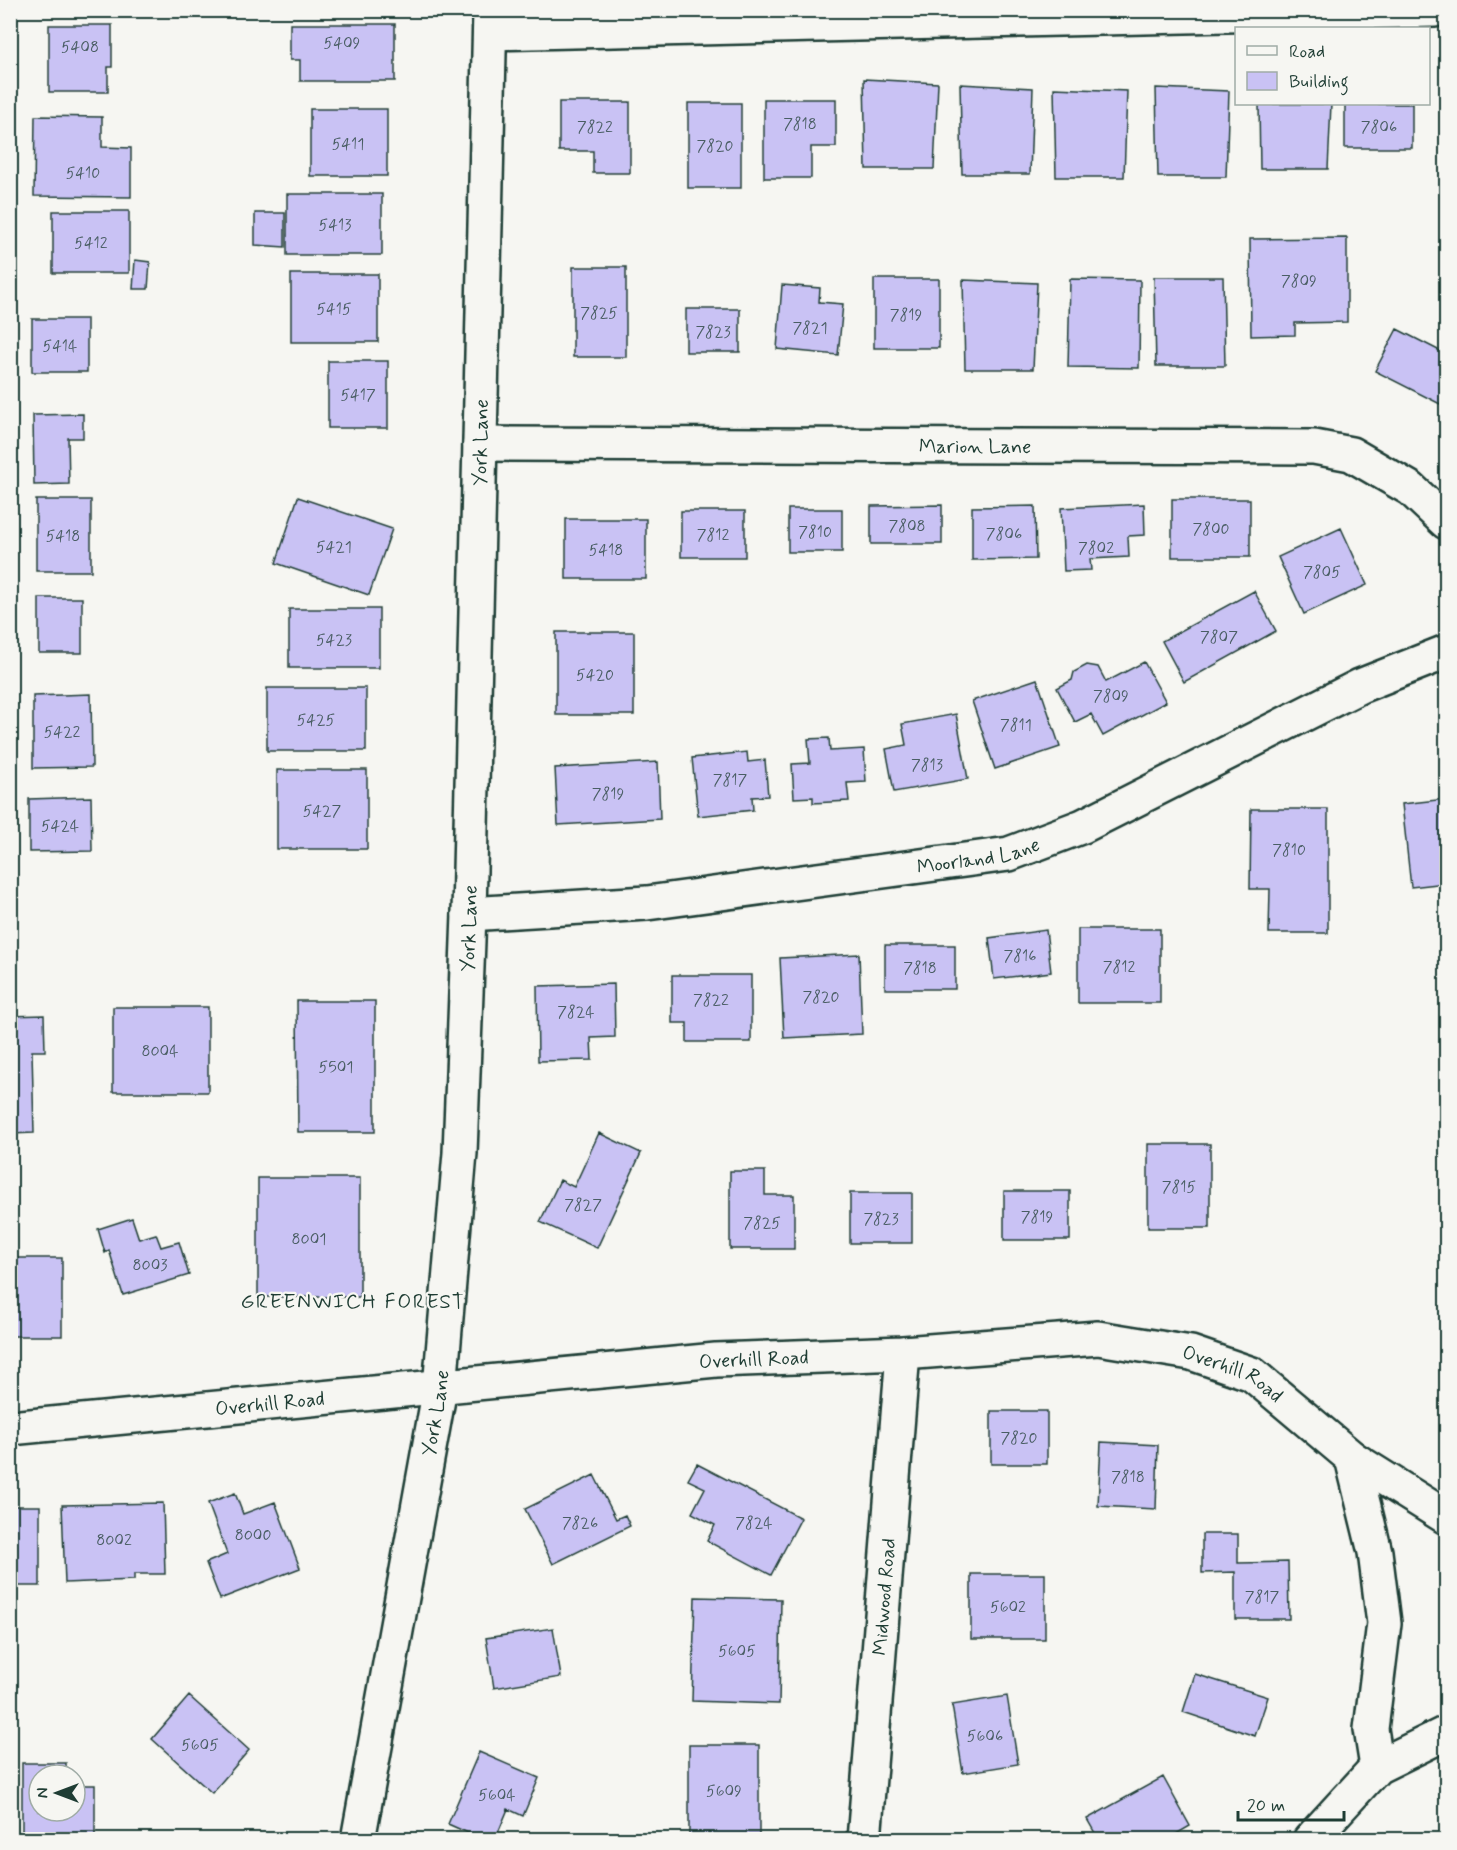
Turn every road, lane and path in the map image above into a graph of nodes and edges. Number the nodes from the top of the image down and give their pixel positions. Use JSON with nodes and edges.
{"nodes":[{"id":1,"x":1435,"y":10,"type":"edge"},
{"id":2,"x":490,"y":22,"type":"edge"},
{"id":3,"x":480,"y":444,"type":"junction"},
{"id":4,"x":1446,"y":522,"type":"edge"},
{"id":5,"x":1446,"y":652,"type":"edge"},
{"id":6,"x":469,"y":914,"type":"junction"},
{"id":7,"x":903,"y":1353,"type":"junction"},
{"id":8,"x":440,"y":1388,"type":"junction"},
{"id":9,"x":10,"y":1428,"type":"edge"},
{"id":10,"x":1353,"y":1458,"type":"junction"},
{"id":11,"x":1446,"y":1517,"type":"edge"},
{"id":12,"x":1446,"y":1733,"type":"edge"},
{"id":13,"x":1377,"y":1767,"type":"junction"},
{"id":14,"x":358,"y":1839,"type":"edge"},
{"id":15,"x":864,"y":1839,"type":"edge"},
{"id":16,"x":1310,"y":1839,"type":"edge"}],
"edges":[{"from":1,"to":2,"type":"street"},
{"from":2,"to":3,"type":"street","name":"York Lane"},
{"from":3,"to":4,"type":"street","name":"Marion Lane"},
{"from":3,"to":6,"type":"street","name":"York Lane"},
{"from":5,"to":6,"type":"street","name":"Moorland Lane"},
{"from":6,"to":8,"type":"street","name":"York Lane"},
{"from":7,"to":8,"type":"street","name":"Overhill Road"},
{"from":7,"to":10,"type":"street","name":"Overhill Road"},
{"from":7,"to":15,"type":"street","name":"Midwood Road"},
{"from":8,"to":9,"type":"street","name":"Overhill Road"},
{"from":8,"to":14,"type":"street","name":"York Lane"},
{"from":10,"to":11,"type":"street","name":"Overhill Road"},
{"from":10,"to":13,"type":"street"},
{"from":12,"to":13,"type":"street"},
{"from":13,"to":16,"type":"street"}]}
